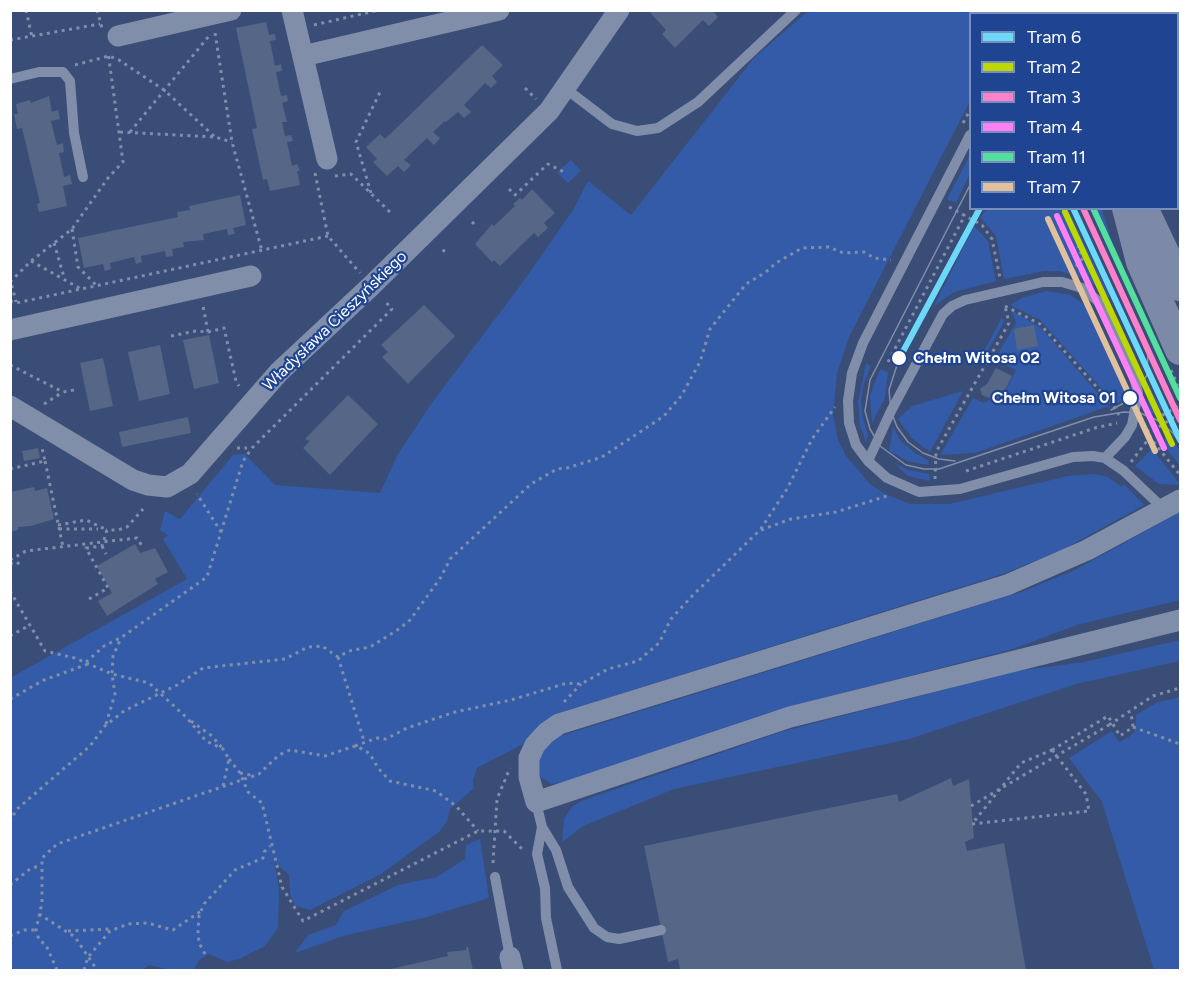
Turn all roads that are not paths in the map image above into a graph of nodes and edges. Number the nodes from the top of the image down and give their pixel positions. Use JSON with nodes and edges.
{"nodes":[{"id":1,"x":231,"y":10,"type":"edge"},
{"id":2,"x":499,"y":10,"type":"edge"},
{"id":3,"x":796,"y":10,"type":"edge"},
{"id":4,"x":614,"y":12,"type":"edge"},
{"id":5,"x":294,"y":20,"type":"edge"},
{"id":6,"x":115,"y":29,"type":"road end"},
{"id":7,"x":303,"y":56,"type":"junction"},
{"id":8,"x":10,"y":79,"type":"edge"},
{"id":9,"x":566,"y":89,"type":"junction"},
{"id":10,"x":969,"y":137,"type":"edge"},
{"id":11,"x":327,"y":159,"type":"road end"},
{"id":12,"x":83,"y":177,"type":"dead end"},
{"id":13,"x":1128,"y":210,"type":"edge"},
{"id":14,"x":1144,"y":210,"type":"edge"},
{"id":15,"x":251,"y":276,"type":"dead end"},
{"id":16,"x":1180,"y":286,"type":"edge"},
{"id":17,"x":10,"y":330,"type":"edge"},
{"id":18,"x":1180,"y":350,"type":"edge"},
{"id":19,"x":10,"y":406,"type":"edge"},
{"id":20,"x":1105,"y":459,"type":"junction"},
{"id":21,"x":868,"y":461,"type":"junction"},
{"id":22,"x":1172,"y":505,"type":"edge"},
{"id":23,"x":1180,"y":620,"type":"edge"},
{"id":24,"x":536,"y":802,"type":"junction"},
{"id":25,"x":542,"y":827,"type":"junction"},
{"id":26,"x":495,"y":877,"type":"road end"},
{"id":27,"x":661,"y":930,"type":"dead end"},
{"id":28,"x":512,"y":964,"type":"edge"},
{"id":29,"x":557,"y":970,"type":"edge"}],
"edges":[{"from":1,"to":6,"type":"street"},
{"from":2,"to":7,"type":"street"},
{"from":3,"to":9,"type":"lane"},
{"from":4,"to":9,"type":"street","name":"Władysława Cieszyńskiego"},
{"from":5,"to":7,"type":"street"},
{"from":7,"to":11,"type":"street"},
{"from":8,"to":12,"type":"lane"},
{"from":9,"to":19,"type":"street","name":"Władysława Cieszyńskiego"},
{"from":10,"to":21,"type":"lane"},
{"from":13,"to":18,"type":"street"},
{"from":14,"to":16,"type":"street"},
{"from":15,"to":17,"type":"street"},
{"from":20,"to":21,"type":"lane"},
{"from":20,"to":21,"type":"lane"},
{"from":20,"to":22,"type":"lane"},
{"from":22,"to":24,"type":"street"},
{"from":23,"to":24,"type":"street"},
{"from":24,"to":25,"type":"lane"},
{"from":25,"to":27,"type":"lane"},
{"from":25,"to":29,"type":"lane"},
{"from":26,"to":28,"type":"lane"}]}
